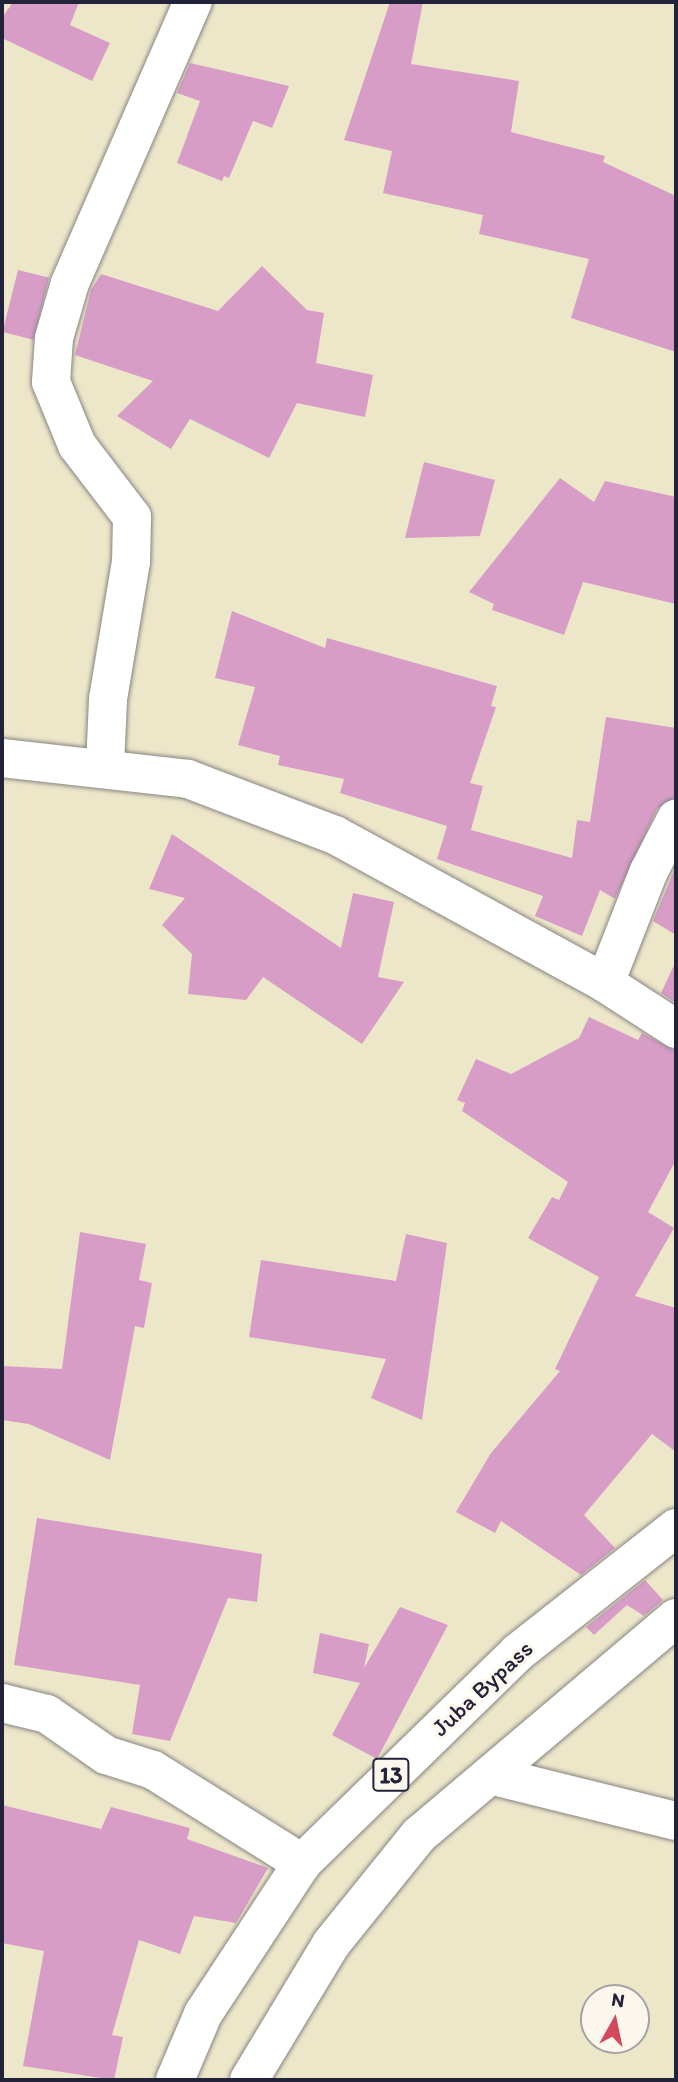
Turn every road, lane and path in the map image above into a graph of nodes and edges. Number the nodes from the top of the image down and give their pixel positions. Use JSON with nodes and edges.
{"nodes":[{"id":1,"x":193,"y":2,"type":"edge"},
{"id":2,"x":2,"y":758,"type":"edge"},
{"id":3,"x":105,"y":766,"type":"junction"},
{"id":4,"x":676,"y":819,"type":"edge"},
{"id":5,"x":605,"y":983,"type":"junction"},
{"id":6,"x":676,"y":1029,"type":"edge"},
{"id":7,"x":676,"y":1528,"type":"edge"},
{"id":8,"x":676,"y":1618,"type":"edge"},
{"id":9,"x":2,"y":1703,"type":"edge"},
{"id":10,"x":502,"y":1778,"type":"dead end"},
{"id":11,"x":676,"y":1821,"type":"edge"},
{"id":12,"x":302,"y":1863,"type":"junction"},
{"id":13,"x":175,"y":2080,"type":"edge"},
{"id":14,"x":249,"y":2080,"type":"edge"}],
"edges":[{"from":1,"to":3,"type":"street"},
{"from":2,"to":3,"type":"street"},
{"from":3,"to":5,"type":"street"},
{"from":4,"to":5,"type":"street"},
{"from":5,"to":6,"type":"street"},
{"from":7,"to":12,"type":"street","name":"Juba Bypass","number":"13"},
{"from":8,"to":14,"type":"street"},
{"from":9,"to":12,"type":"street"},
{"from":10,"to":11,"type":"street"},
{"from":12,"to":13,"type":"street","name":"Juba Bypass","number":"13"}]}
